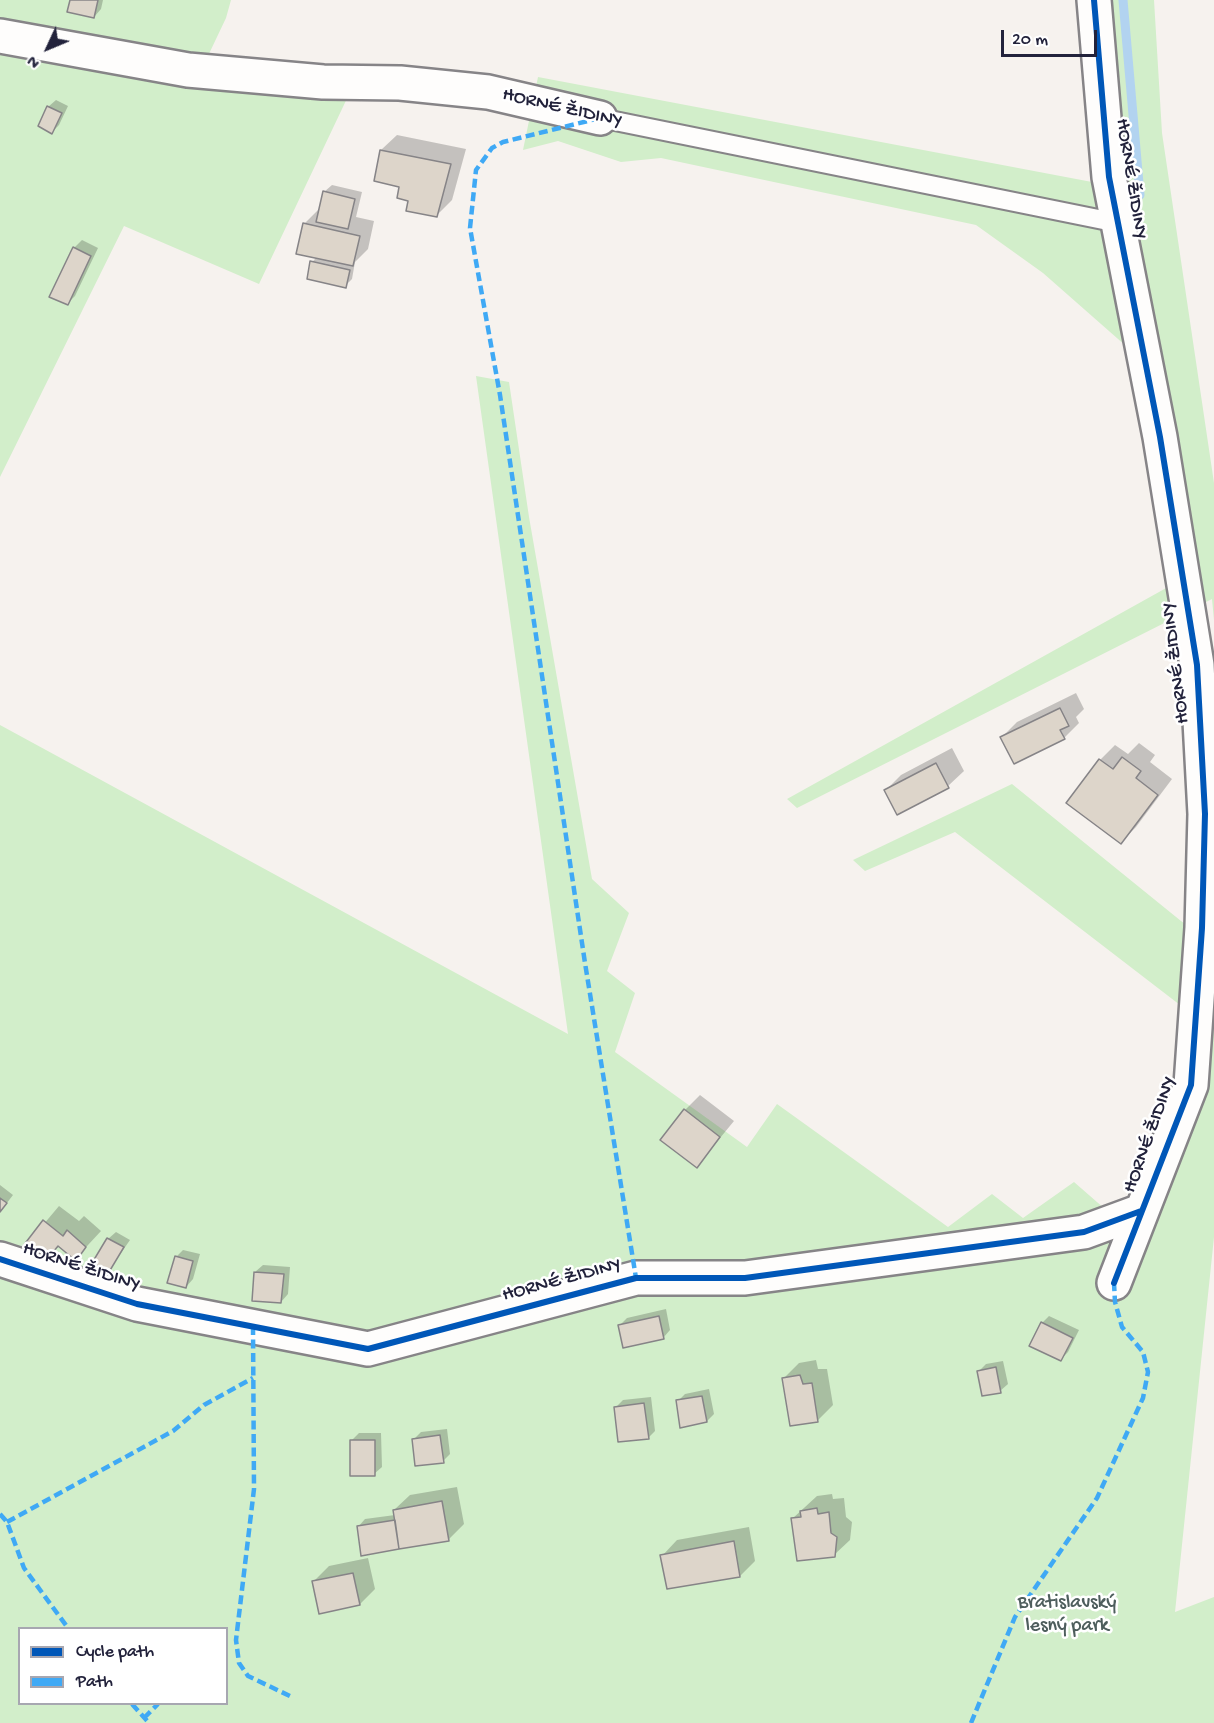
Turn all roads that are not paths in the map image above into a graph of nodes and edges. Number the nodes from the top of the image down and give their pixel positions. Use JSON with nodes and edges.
{"nodes":[{"id":1,"x":1094,"y":0,"type":"edge"},
{"id":2,"x":0,"y":36,"type":"edge"},
{"id":3,"x":600,"y":118,"type":"joint"},
{"id":4,"x":1118,"y":223,"type":"junction"},
{"id":5,"x":1141,"y":1211,"type":"junction"},
{"id":6,"x":0,"y":1259,"type":"edge"},
{"id":7,"x":1114,"y":1283,"type":"dead end"}],
"edges":[{"from":1,"to":4,"type":"street","name":"HORNÉ ŽIDINY"},
{"from":2,"to":3,"type":"street","name":"HORNÉ ŽIDINY"},
{"from":3,"to":4,"type":"lane","name":"HORNÉ ŽIDINY"},
{"from":4,"to":5,"type":"street","name":"HORNÉ ŽIDINY"},
{"from":5,"to":6,"type":"street","name":"HORNÉ ŽIDINY"},
{"from":5,"to":7,"type":"street","name":"HORNÉ ŽIDINY"}]}
